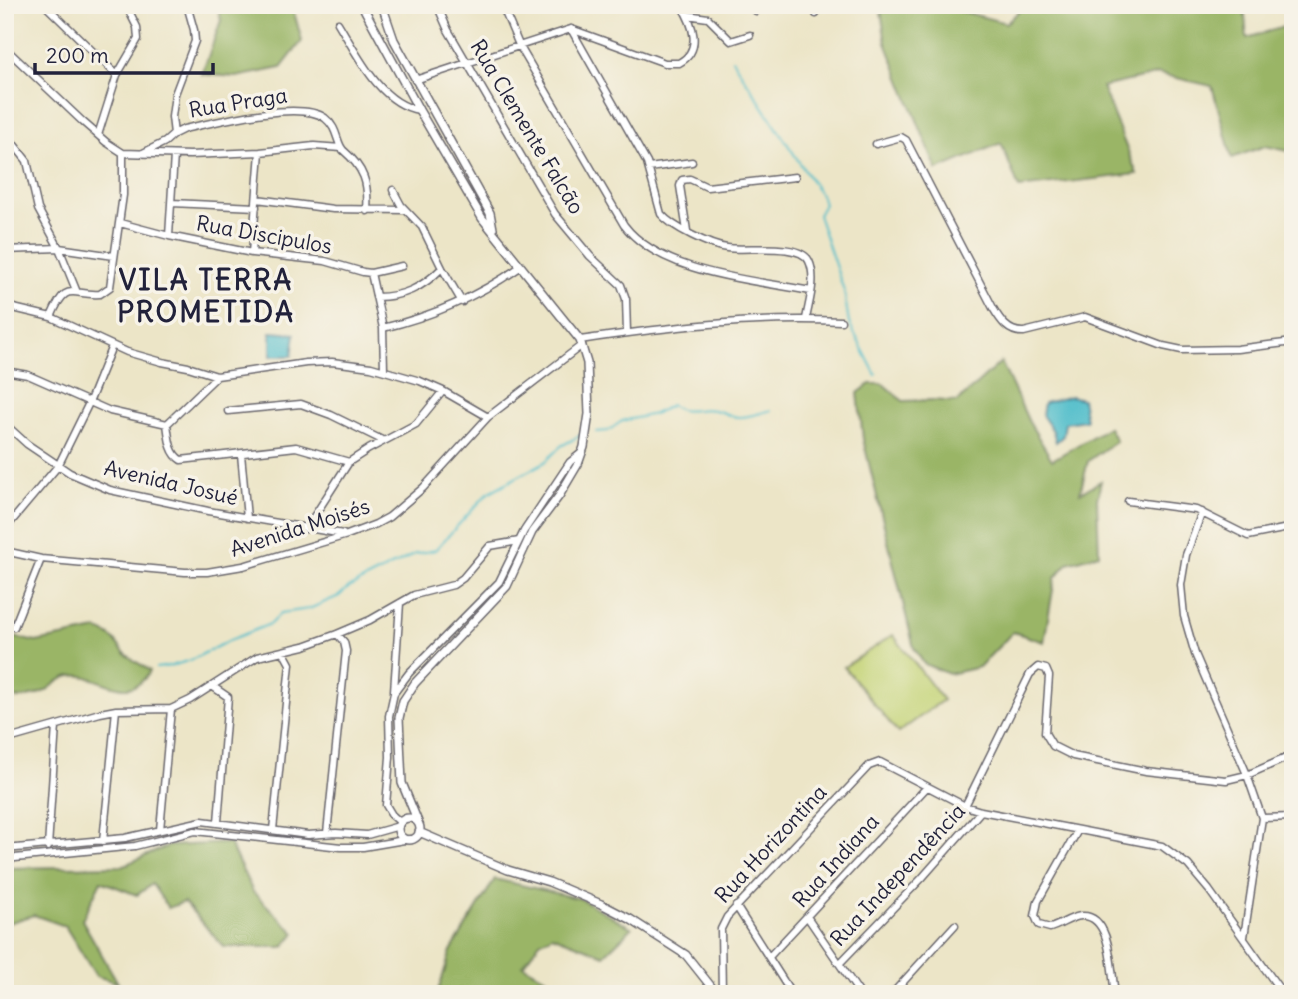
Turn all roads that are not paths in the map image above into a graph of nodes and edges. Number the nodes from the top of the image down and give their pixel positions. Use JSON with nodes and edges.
{"nodes":[{"id":1,"x":45,"y":5,"type":"edge"},
{"id":2,"x":126,"y":5,"type":"edge"},
{"id":3,"x":187,"y":5,"type":"edge"},
{"id":4,"x":362,"y":5,"type":"edge"},
{"id":5,"x":382,"y":5,"type":"edge"},
{"id":6,"x":437,"y":5,"type":"edge"},
{"id":7,"x":502,"y":5,"type":"edge"},
{"id":8,"x":681,"y":5,"type":"edge"},
{"id":9,"x":813,"y":5,"type":"edge"},
{"id":10,"x":816,"y":14,"type":"dead end"},
{"id":11,"x":687,"y":15,"type":"junction"},
{"id":12,"x":338,"y":23,"type":"dead end"},
{"id":13,"x":572,"y":29,"type":"junction"},
{"id":14,"x":750,"y":34,"type":"dead end"},
{"id":15,"x":519,"y":45,"type":"junction"},
{"id":16,"x":5,"y":48,"type":"edge"},
{"id":17,"x":467,"y":63,"type":"junction"},
{"id":18,"x":117,"y":75,"type":"junction"},
{"id":19,"x":415,"y":79,"type":"junction"},
{"id":20,"x":419,"y":110,"type":"junction"},
{"id":21,"x":5,"y":133,"type":"edge"},
{"id":22,"x":174,"y":134,"type":"junction"},
{"id":23,"x":98,"y":135,"type":"junction"},
{"id":24,"x":876,"y":144,"type":"dead end"},
{"id":25,"x":341,"y":148,"type":"junction"},
{"id":26,"x":260,"y":152,"type":"junction"},
{"id":27,"x":123,"y":153,"type":"junction"},
{"id":28,"x":141,"y":153,"type":"junction"},
{"id":29,"x":174,"y":155,"type":"junction"},
{"id":30,"x":692,"y":162,"type":"dead end"},
{"id":31,"x":649,"y":168,"type":"junction"},
{"id":32,"x":795,"y":177,"type":"dead end"},
{"id":33,"x":393,"y":190,"type":"dead end"},
{"id":34,"x":257,"y":199,"type":"junction"},
{"id":35,"x":172,"y":203,"type":"junction"},
{"id":36,"x":256,"y":207,"type":"junction"},
{"id":37,"x":404,"y":210,"type":"junction"},
{"id":38,"x":367,"y":211,"type":"junction"},
{"id":39,"x":120,"y":223,"type":"junction"},
{"id":40,"x":493,"y":229,"type":"junction"},
{"id":41,"x":687,"y":231,"type":"junction"},
{"id":42,"x":169,"y":236,"type":"junction"},
{"id":43,"x":59,"y":248,"type":"junction"},
{"id":44,"x":5,"y":250,"type":"edge"},
{"id":45,"x":252,"y":253,"type":"junction"},
{"id":46,"x":114,"y":256,"type":"junction"},
{"id":47,"x":402,"y":266,"type":"dead end"},
{"id":48,"x":520,"y":267,"type":"junction"},
{"id":49,"x":442,"y":268,"type":"junction"},
{"id":50,"x":371,"y":273,"type":"junction"},
{"id":51,"x":76,"y":290,"type":"junction"},
{"id":52,"x":811,"y":290,"type":"junction"},
{"id":53,"x":376,"y":298,"type":"junction"},
{"id":54,"x":462,"y":302,"type":"junction"},
{"id":55,"x":5,"y":306,"type":"edge"},
{"id":56,"x":51,"y":317,"type":"junction"},
{"id":57,"x":806,"y":319,"type":"junction"},
{"id":58,"x":841,"y":321,"type":"dead end"},
{"id":59,"x":383,"y":328,"type":"junction"},
{"id":60,"x":627,"y":333,"type":"junction"},
{"id":61,"x":1293,"y":342,"type":"edge"},
{"id":62,"x":581,"y":343,"type":"junction"},
{"id":63,"x":113,"y":346,"type":"junction"},
{"id":64,"x":384,"y":370,"type":"junction"},
{"id":65,"x":5,"y":372,"type":"edge"},
{"id":66,"x":217,"y":376,"type":"junction"},
{"id":67,"x":443,"y":391,"type":"junction"},
{"id":68,"x":89,"y":403,"type":"junction"},
{"id":69,"x":228,"y":411,"type":"dead end"},
{"id":70,"x":488,"y":418,"type":"junction"},
{"id":71,"x":5,"y":424,"type":"edge"},
{"id":72,"x":167,"y":424,"type":"junction"},
{"id":73,"x":384,"y":441,"type":"junction"},
{"id":74,"x":241,"y":454,"type":"junction"},
{"id":75,"x":580,"y":454,"type":"junction"},
{"id":76,"x":349,"y":462,"type":"junction"},
{"id":77,"x":58,"y":466,"type":"junction"},
{"id":78,"x":1128,"y":501,"type":"dead end"},
{"id":79,"x":1202,"y":512,"type":"junction"},
{"id":80,"x":247,"y":518,"type":"junction"},
{"id":81,"x":1293,"y":527,"type":"edge"},
{"id":82,"x":5,"y":529,"type":"edge"},
{"id":83,"x":306,"y":529,"type":"junction"},
{"id":84,"x":347,"y":535,"type":"junction"},
{"id":85,"x":519,"y":541,"type":"junction"},
{"id":86,"x":5,"y":551,"type":"edge"},
{"id":87,"x":41,"y":559,"type":"junction"},
{"id":88,"x":400,"y":603,"type":"junction"},
{"id":89,"x":14,"y":627,"type":"dead end"},
{"id":90,"x":337,"y":635,"type":"junction"},
{"id":91,"x":283,"y":651,"type":"junction"},
{"id":92,"x":212,"y":686,"type":"junction"},
{"id":93,"x":394,"y":693,"type":"junction"},
{"id":94,"x":172,"y":709,"type":"junction"},
{"id":95,"x":116,"y":710,"type":"junction"},
{"id":96,"x":55,"y":726,"type":"junction"},
{"id":97,"x":5,"y":740,"type":"edge"},
{"id":98,"x":1293,"y":755,"type":"edge"},
{"id":99,"x":1247,"y":775,"type":"junction"},
{"id":100,"x":927,"y":787,"type":"junction"},
{"id":101,"x":965,"y":806,"type":"junction"},
{"id":102,"x":981,"y":811,"type":"junction"},
{"id":103,"x":1293,"y":817,"type":"edge"},
{"id":104,"x":1262,"y":818,"type":"junction"},
{"id":105,"x":218,"y":822,"type":"junction"},
{"id":106,"x":418,"y":822,"type":"junction"},
{"id":107,"x":400,"y":824,"type":"junction"},
{"id":108,"x":159,"y":830,"type":"junction"},
{"id":109,"x":273,"y":830,"type":"junction"},
{"id":110,"x":1078,"y":830,"type":"junction"},
{"id":111,"x":419,"y":832,"type":"junction"},
{"id":112,"x":327,"y":834,"type":"junction"},
{"id":113,"x":133,"y":836,"type":"junction"},
{"id":114,"x":410,"y":839,"type":"junction"},
{"id":115,"x":103,"y":841,"type":"junction"},
{"id":116,"x":135,"y":846,"type":"junction"},
{"id":117,"x":48,"y":847,"type":"junction"},
{"id":118,"x":5,"y":849,"type":"edge"},
{"id":119,"x":5,"y":859,"type":"edge"},
{"id":120,"x":736,"y":906,"type":"junction"},
{"id":121,"x":807,"y":918,"type":"junction"},
{"id":122,"x":955,"y":925,"type":"dead end"},
{"id":123,"x":1244,"y":937,"type":"junction"},
{"id":124,"x":769,"y":957,"type":"junction"},
{"id":125,"x":840,"y":962,"type":"junction"},
{"id":126,"x":719,"y":994,"type":"edge"},
{"id":127,"x":792,"y":994,"type":"edge"},
{"id":128,"x":860,"y":994,"type":"edge"},
{"id":129,"x":892,"y":994,"type":"edge"},
{"id":130,"x":1115,"y":994,"type":"edge"},
{"id":131,"x":1283,"y":994,"type":"edge"}],
"edges":[{"from":1,"to":18,"type":"street"},
{"from":2,"to":18,"type":"street"},
{"from":3,"to":22,"type":"street"},
{"from":4,"to":20,"type":"street"},
{"from":5,"to":19,"type":"street"},
{"from":6,"to":17,"type":"street","name":"Rua Clemente Falcão"},
{"from":7,"to":15,"type":"street"},
{"from":8,"to":11,"type":"street"},
{"from":9,"to":10,"type":"street"},
{"from":11,"to":13,"type":"street"},
{"from":11,"to":14,"type":"street"},
{"from":12,"to":20,"type":"street"},
{"from":13,"to":15,"type":"street"},
{"from":13,"to":31,"type":"street"},
{"from":15,"to":17,"type":"street"},
{"from":15,"to":52,"type":"street"},
{"from":16,"to":23,"type":"street"},
{"from":17,"to":19,"type":"street"},
{"from":17,"to":60,"type":"street","name":"Rua Clemente Falcão"},
{"from":18,"to":23,"type":"street"},
{"from":19,"to":40,"type":"street"},
{"from":20,"to":40,"type":"street"},
{"from":21,"to":43,"type":"street"},
{"from":22,"to":25,"type":"street","name":"Rua Praga"},
{"from":22,"to":28,"type":"street","name":"Rua Praga"},
{"from":23,"to":27,"type":"street"},
{"from":24,"to":61,"type":"street"},
{"from":25,"to":26,"type":"street"},
{"from":25,"to":38,"type":"street","name":"Rua Praga"},
{"from":26,"to":29,"type":"street"},
{"from":26,"to":34,"type":"street"},
{"from":27,"to":28,"type":"street"},
{"from":27,"to":39,"type":"street"},
{"from":28,"to":29,"type":"street"},
{"from":29,"to":35,"type":"street"},
{"from":30,"to":31,"type":"street"},
{"from":31,"to":41,"type":"street"},
{"from":32,"to":41,"type":"street"},
{"from":33,"to":37,"type":"street"},
{"from":34,"to":36,"type":"street"},
{"from":34,"to":38,"type":"street"},
{"from":35,"to":36,"type":"street"},
{"from":35,"to":42,"type":"street"},
{"from":36,"to":45,"type":"street"},
{"from":37,"to":38,"type":"street"},
{"from":37,"to":49,"type":"street"},
{"from":39,"to":42,"type":"street","name":"Rua Discipulos"},
{"from":39,"to":46,"type":"street"},
{"from":40,"to":48,"type":"street"},
{"from":41,"to":52,"type":"street"},
{"from":42,"to":45,"type":"street","name":"Rua Discipulos"},
{"from":43,"to":44,"type":"street"},
{"from":43,"to":46,"type":"street"},
{"from":43,"to":51,"type":"street"},
{"from":45,"to":50,"type":"street","name":"Rua Discipulos"},
{"from":46,"to":51,"type":"street"},
{"from":47,"to":50,"type":"street","name":"Rua Discipulos"},
{"from":48,"to":54,"type":"street"},
{"from":48,"to":62,"type":"street"},
{"from":49,"to":53,"type":"street"},
{"from":49,"to":54,"type":"street"},
{"from":50,"to":53,"type":"street"},
{"from":51,"to":56,"type":"street"},
{"from":52,"to":57,"type":"street"},
{"from":53,"to":59,"type":"street"},
{"from":54,"to":59,"type":"street"},
{"from":55,"to":56,"type":"street"},
{"from":56,"to":63,"type":"street"},
{"from":57,"to":58,"type":"street"},
{"from":57,"to":60,"type":"street"},
{"from":59,"to":64,"type":"street"},
{"from":60,"to":62,"type":"street"},
{"from":62,"to":70,"type":"street","name":"Avenida Moisés"},
{"from":62,"to":75,"type":"street"},
{"from":63,"to":66,"type":"street"},
{"from":63,"to":68,"type":"street"},
{"from":64,"to":66,"type":"street"},
{"from":64,"to":67,"type":"street"},
{"from":65,"to":68,"type":"street"},
{"from":66,"to":72,"type":"street"},
{"from":67,"to":70,"type":"street"},
{"from":67,"to":73,"type":"street"},
{"from":68,"to":72,"type":"street"},
{"from":68,"to":77,"type":"street"},
{"from":69,"to":73,"type":"street"},
{"from":70,"to":84,"type":"street","name":"Avenida Moisés"},
{"from":71,"to":77,"type":"street","name":"Avenida Josué"},
{"from":72,"to":74,"type":"street"},
{"from":73,"to":76,"type":"street"},
{"from":74,"to":76,"type":"street"},
{"from":74,"to":80,"type":"street"},
{"from":75,"to":85,"type":"street"},
{"from":75,"to":106,"type":"street"},
{"from":76,"to":83,"type":"street"},
{"from":77,"to":80,"type":"street","name":"Avenida Josué"},
{"from":77,"to":82,"type":"street"},
{"from":78,"to":79,"type":"street"},
{"from":79,"to":81,"type":"street"},
{"from":79,"to":99,"type":"street"},
{"from":80,"to":83,"type":"street","name":"Avenida Josué"},
{"from":83,"to":84,"type":"street","name":"Avenida Josué"},
{"from":84,"to":87,"type":"street","name":"Avenida Moisés"},
{"from":85,"to":88,"type":"street"},
{"from":85,"to":93,"type":"street"},
{"from":86,"to":87,"type":"street","name":"Avenida Moisés"},
{"from":87,"to":89,"type":"street"},
{"from":88,"to":90,"type":"street"},
{"from":88,"to":93,"type":"street"},
{"from":90,"to":91,"type":"street"},
{"from":90,"to":112,"type":"street"},
{"from":91,"to":92,"type":"street"},
{"from":91,"to":109,"type":"street"},
{"from":92,"to":94,"type":"street"},
{"from":92,"to":105,"type":"street"},
{"from":93,"to":107,"type":"street"},
{"from":94,"to":95,"type":"street"},
{"from":94,"to":108,"type":"street"},
{"from":95,"to":96,"type":"street"},
{"from":95,"to":115,"type":"street"},
{"from":96,"to":97,"type":"street"},
{"from":96,"to":117,"type":"street"},
{"from":98,"to":99,"type":"street"},
{"from":99,"to":101,"type":"street"},
{"from":99,"to":104,"type":"street"},
{"from":100,"to":101,"type":"street"},
{"from":100,"to":120,"type":"street","name":"Rua Horizontina"},
{"from":100,"to":121,"type":"street","name":"Rua Indiana"},
{"from":101,"to":102,"type":"street"},
{"from":102,"to":110,"type":"street"},
{"from":102,"to":125,"type":"street","name":"Rua Independência"},
{"from":103,"to":104,"type":"street"},
{"from":104,"to":123,"type":"street"},
{"from":105,"to":108,"type":"street"},
{"from":105,"to":109,"type":"street"},
{"from":106,"to":107,"type":"street"},
{"from":106,"to":111,"type":"street"},
{"from":107,"to":112,"type":"street"},
{"from":107,"to":114,"type":"street"},
{"from":108,"to":113,"type":"street"},
{"from":109,"to":112,"type":"street"},
{"from":110,"to":123,"type":"street"},
{"from":110,"to":130,"type":"street"},
{"from":111,"to":114,"type":"street"},
{"from":111,"to":126,"type":"street"},
{"from":113,"to":115,"type":"street"},
{"from":113,"to":116,"type":"street"},
{"from":114,"to":116,"type":"street"},
{"from":115,"to":117,"type":"street"},
{"from":116,"to":119,"type":"street"},
{"from":117,"to":118,"type":"street"},
{"from":120,"to":124,"type":"street"},
{"from":120,"to":126,"type":"street","name":"Rua Horizontina"},
{"from":121,"to":124,"type":"street","name":"Rua Indiana"},
{"from":121,"to":125,"type":"street"},
{"from":122,"to":129,"type":"street"},
{"from":123,"to":131,"type":"street"},
{"from":124,"to":127,"type":"street"},
{"from":125,"to":128,"type":"street"}]}
